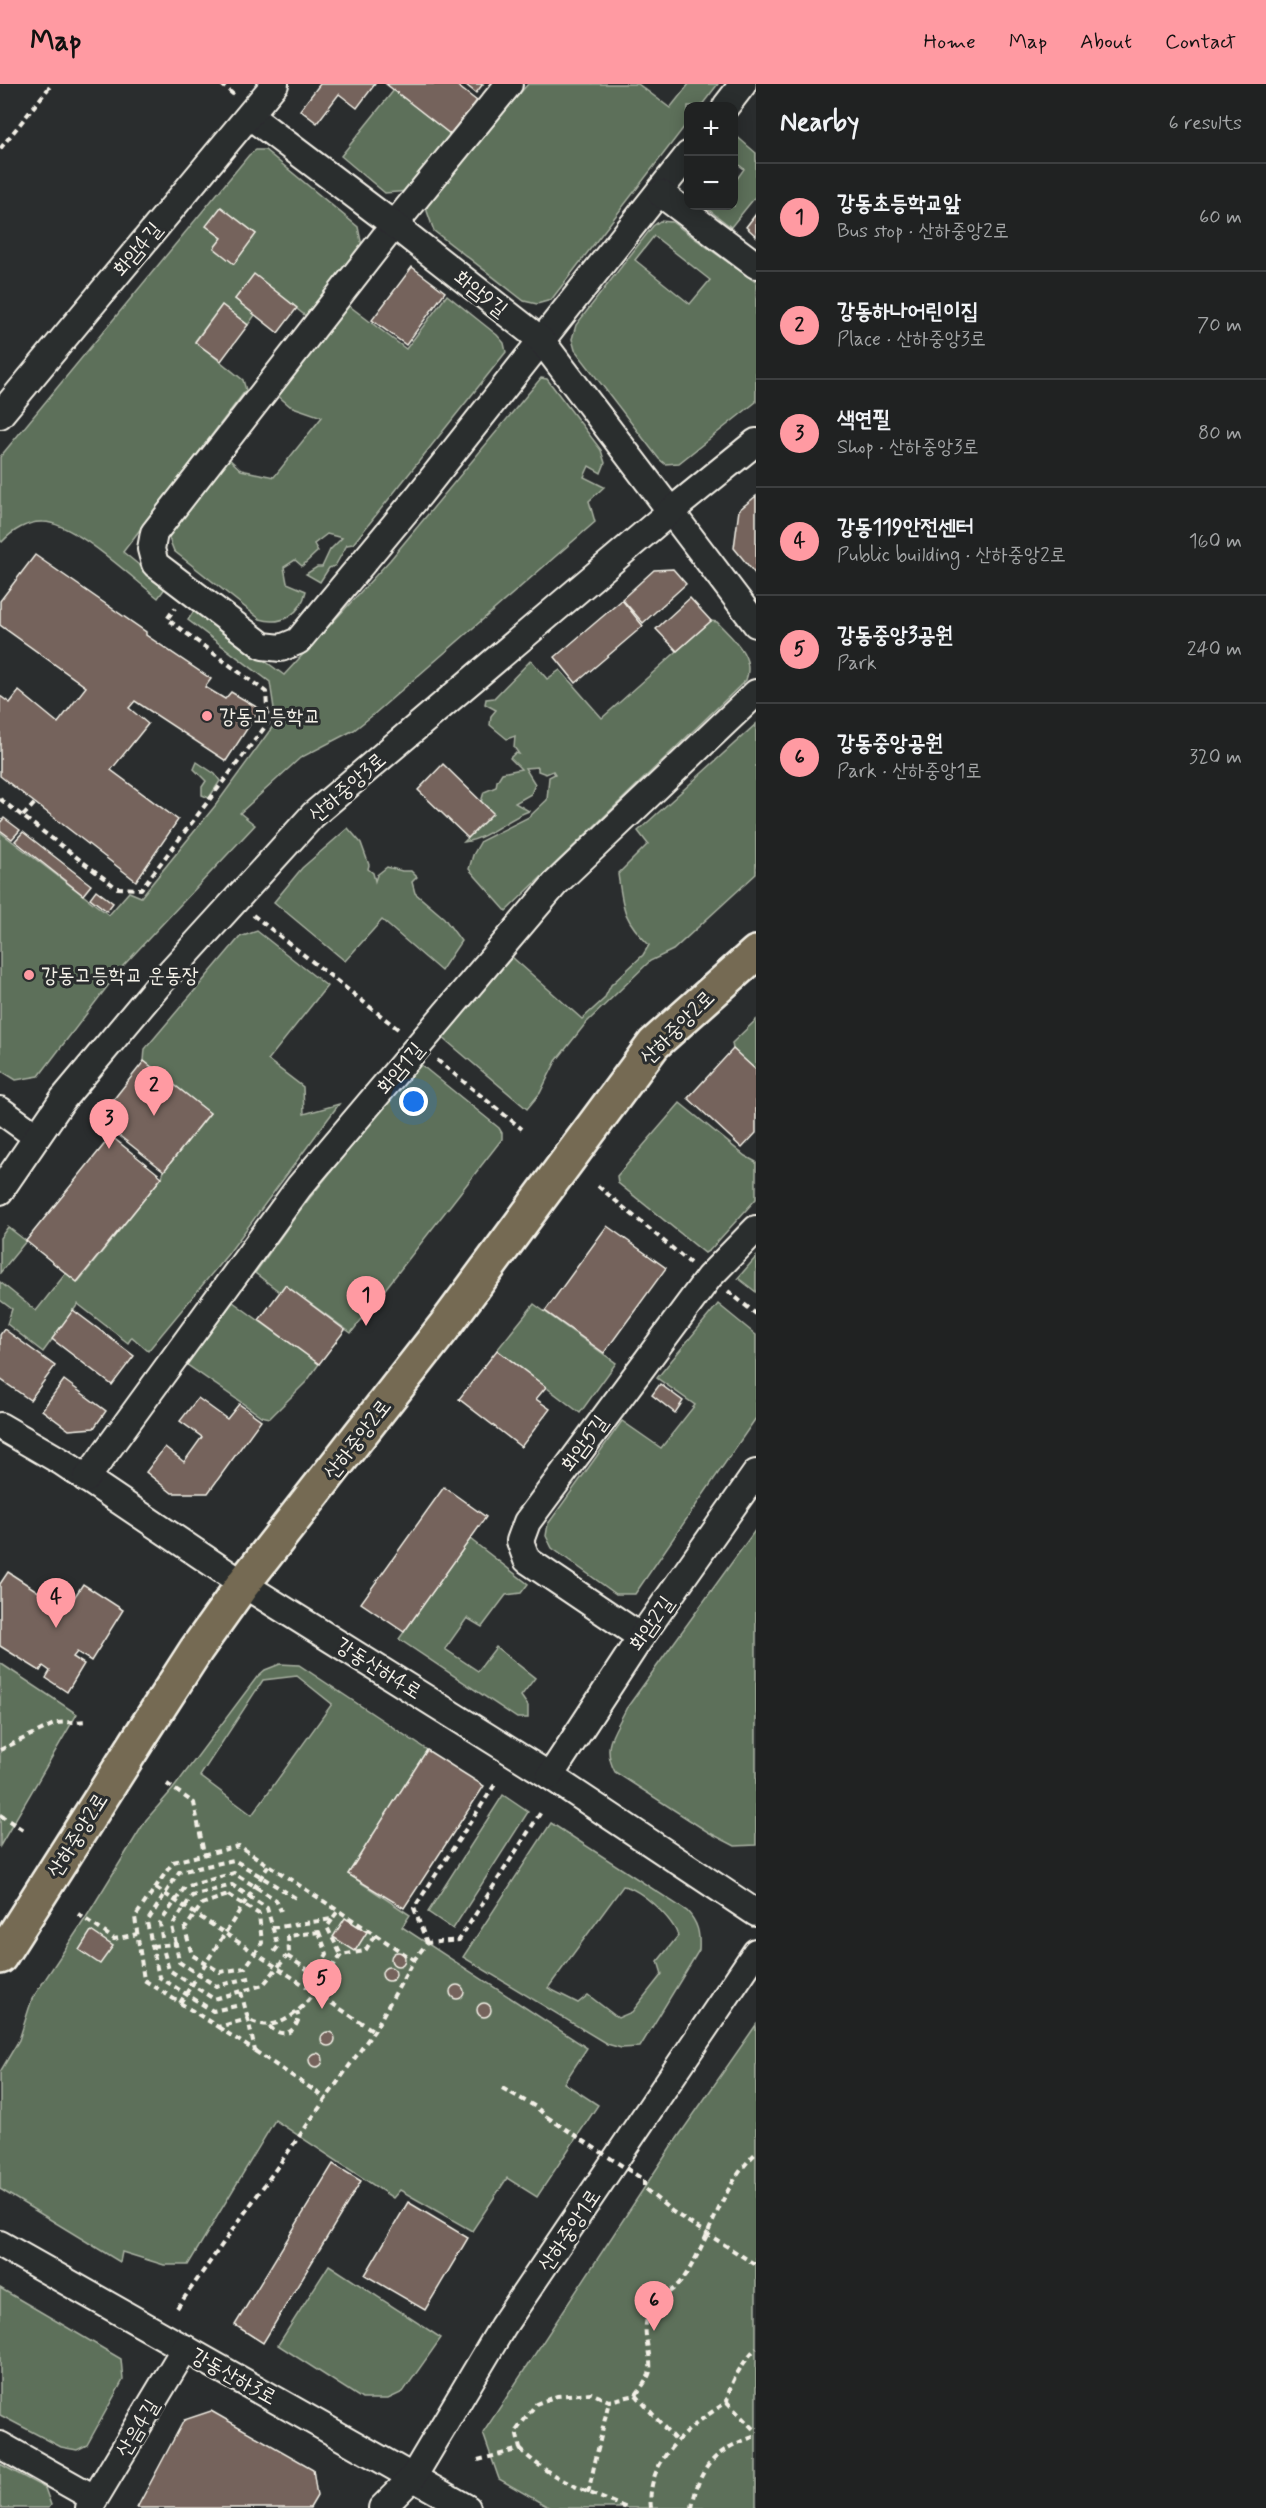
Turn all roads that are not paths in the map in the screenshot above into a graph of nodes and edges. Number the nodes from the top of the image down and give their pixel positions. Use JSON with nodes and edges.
{"nodes":[{"id":1,"x":274,"y":84,"type":"edge"},
{"id":2,"x":509,"y":84,"type":"edge"},
{"id":3,"x":743,"y":84,"type":"edge"},
{"id":4,"x":729,"y":102,"type":"edge"},
{"id":5,"x":245,"y":109,"type":"junction"},
{"id":6,"x":684,"y":161,"type":"edge"},
{"id":7,"x":660,"y":193,"type":"junction"},
{"id":8,"x":394,"y":225,"type":"junction"},
{"id":9,"x":756,"y":265,"type":"edge"},
{"id":10,"x":541,"y":340,"type":"junction"},
{"id":11,"x":0,"y":415,"type":"edge"},
{"id":12,"x":756,"y":442,"type":"edge"},
{"id":13,"x":671,"y":511,"type":"junction"},
{"id":14,"x":756,"y":624,"type":"edge"},
{"id":15,"x":756,"y":693,"type":"edge"},
{"id":16,"x":756,"y":953,"type":"edge"},
{"id":17,"x":0,"y":1110,"type":"edge"},
{"id":18,"x":36,"y":1136,"type":"junction"},
{"id":19,"x":0,"y":1191,"type":"edge"},
{"id":20,"x":756,"y":1229,"type":"edge"},
{"id":21,"x":0,"y":1426,"type":"edge"},
{"id":22,"x":756,"y":1473,"type":"edge"},
{"id":23,"x":86,"y":1479,"type":"junction"},
{"id":24,"x":243,"y":1584,"type":"junction"},
{"id":25,"x":641,"y":1637,"type":"junction"},
{"id":26,"x":550,"y":1776,"type":"junction"},
{"id":27,"x":756,"y":1913,"type":"edge"},
{"id":28,"x":756,"y":1952,"type":"edge"},
{"id":29,"x":0,"y":1957,"type":"edge"},
{"id":30,"x":0,"y":2244,"type":"edge"},
{"id":31,"x":185,"y":2348,"type":"junction"},
{"id":32,"x":0,"y":2445,"type":"edge"},
{"id":33,"x":413,"y":2477,"type":"junction"},
{"id":34,"x":92,"y":2503,"type":"edge"},
{"id":35,"x":382,"y":2508,"type":"edge"},
{"id":36,"x":467,"y":2508,"type":"edge"}],
"edges":[{"from":1,"to":5,"type":"street","name":"화암4길"},
{"from":2,"to":8,"type":"street"},
{"from":3,"to":4,"type":"street"},
{"from":5,"to":8,"type":"street","name":"화암9길"},
{"from":5,"to":11,"type":"street","name":"화암4길"},
{"from":6,"to":7,"type":"street"},
{"from":7,"to":9,"type":"street"},
{"from":7,"to":10,"type":"street"},
{"from":8,"to":10,"type":"street","name":"화암9길"},
{"from":8,"to":10,"type":"street"},
{"from":10,"to":13,"type":"street","name":"화암9길"},
{"from":12,"to":13,"type":"street","name":"산하중앙3로"},
{"from":13,"to":14,"type":"street","name":"화암9길"},
{"from":13,"to":18,"type":"street","name":"산하중앙3로"},
{"from":15,"to":23,"type":"street","name":"화암1길"},
{"from":16,"to":24,"type":"main road","name":"산하중앙2로"},
{"from":17,"to":18,"type":"street"},
{"from":18,"to":19,"type":"street","name":"산하중앙3로"},
{"from":20,"to":25,"type":"street","name":"화암5길"},
{"from":21,"to":23,"type":"street","name":"강동산하4로"},
{"from":22,"to":25,"type":"street","name":"화암2길"},
{"from":23,"to":24,"type":"street","name":"강동산하4로"},
{"from":24,"to":26,"type":"street","name":"강동산하4로"},
{"from":24,"to":29,"type":"main road","name":"산하중앙2로"},
{"from":25,"to":26,"type":"street","name":"화암2길"},
{"from":26,"to":27,"type":"street","name":"강동산하4로"},
{"from":28,"to":33,"type":"street","name":"산하중앙1로"},
{"from":30,"to":31,"type":"street","name":"강동산하3로"},
{"from":31,"to":33,"type":"street","name":"강동산하3로"},
{"from":31,"to":34,"type":"street","name":"산음4길"},
{"from":32,"to":34,"type":"street"},
{"from":33,"to":35,"type":"street","name":"산하중앙1로"},
{"from":33,"to":36,"type":"street","name":"강동산하3로"}]}
